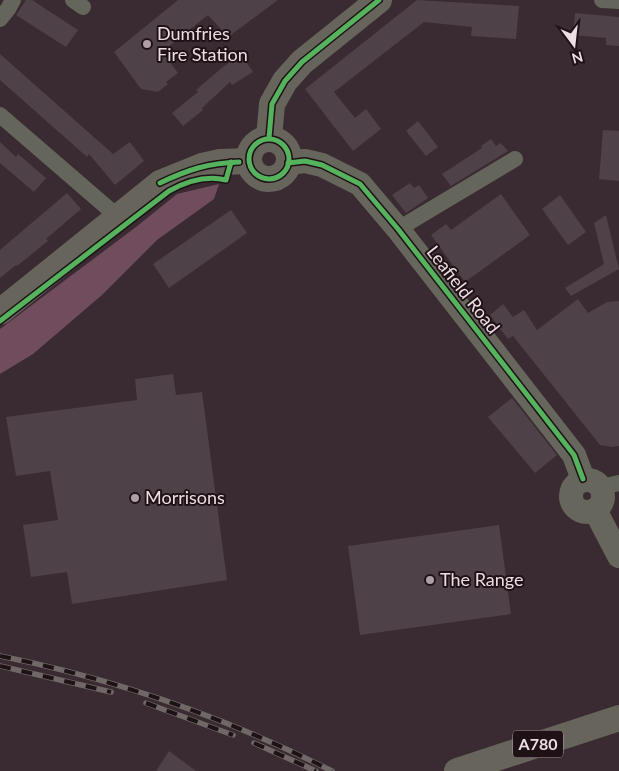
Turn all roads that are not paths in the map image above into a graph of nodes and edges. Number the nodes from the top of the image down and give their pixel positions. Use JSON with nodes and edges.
{"nodes":[{"id":1,"x":13,"y":0,"type":"edge"},
{"id":2,"x":379,"y":0,"type":"edge"},
{"id":3,"x":602,"y":0,"type":"edge"},
{"id":4,"x":619,"y":2,"type":"edge"},
{"id":5,"x":0,"y":20,"type":"edge"},
{"id":6,"x":0,"y":115,"type":"edge"},
{"id":7,"x":269,"y":138,"type":"junction"},
{"id":8,"x":515,"y":159,"type":"dead end"},
{"id":9,"x":248,"y":161,"type":"junction"},
{"id":10,"x":288,"y":163,"type":"junction"},
{"id":11,"x":117,"y":216,"type":"junction"},
{"id":12,"x":398,"y":229,"type":"junction"},
{"id":13,"x":0,"y":312,"type":"edge"},
{"id":14,"x":601,"y":483,"type":"edge"},
{"id":15,"x":619,"y":556,"type":"edge"},
{"id":16,"x":619,"y":718,"type":"edge"},
{"id":17,"x":457,"y":771,"type":"edge"}],
"edges":[{"from":1,"to":5,"type":"street"},
{"from":2,"to":7,"type":"main road"},
{"from":3,"to":4,"type":"street"},
{"from":6,"to":11,"type":"street"},
{"from":7,"to":9,"type":"main road"},
{"from":7,"to":10,"type":"main road"},
{"from":8,"to":12,"type":"street"},
{"from":9,"to":10,"type":"main road"},
{"from":9,"to":11,"type":"main road"},
{"from":10,"to":12,"type":"street","name":"Leafield Road"},
{"from":11,"to":13,"type":"main road"},
{"from":12,"to":14,"type":"street","name":"Leafield Road"},
{"from":14,"to":15,"type":"street"},
{"from":16,"to":17,"type":"main road","number":"A780"}]}
